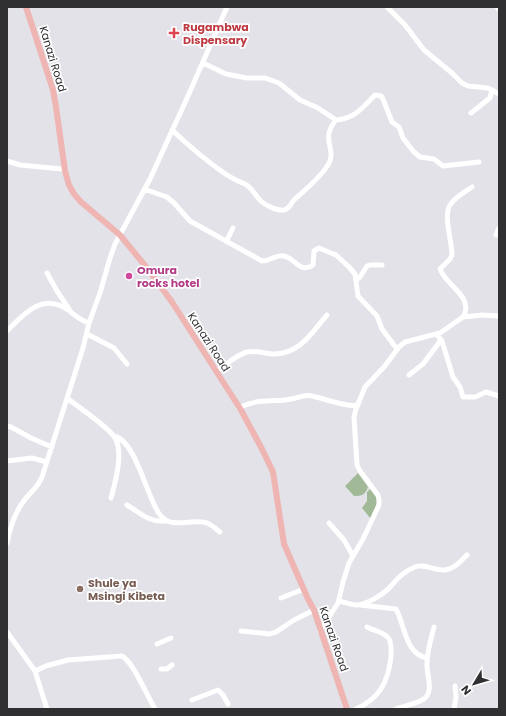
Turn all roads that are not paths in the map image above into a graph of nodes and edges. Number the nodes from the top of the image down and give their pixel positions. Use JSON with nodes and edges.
{"nodes":[{"id":1,"x":26,"y":7,"type":"edge"},
{"id":2,"x":226,"y":7,"type":"edge"},
{"id":3,"x":387,"y":7,"type":"edge"},
{"id":4,"x":202,"y":62,"type":"junction"},
{"id":5,"x":492,"y":90,"type":"junction"},
{"id":6,"x":499,"y":94,"type":"edge"},
{"id":7,"x":471,"y":113,"type":"dead end"},
{"id":8,"x":336,"y":120,"type":"junction"},
{"id":9,"x":172,"y":130,"type":"junction"},
{"id":10,"x":7,"y":161,"type":"edge"},
{"id":11,"x":479,"y":162,"type":"dead end"},
{"id":12,"x":66,"y":171,"type":"junction"},
{"id":13,"x":472,"y":187,"type":"dead end"},
{"id":14,"x":144,"y":189,"type":"junction"},
{"id":15,"x":233,"y":228,"type":"dead end"},
{"id":16,"x":499,"y":228,"type":"edge"},
{"id":17,"x":120,"y":235,"type":"junction"},
{"id":18,"x":496,"y":235,"type":"dead end"},
{"id":19,"x":227,"y":242,"type":"junction"},
{"id":20,"x":382,"y":265,"type":"dead end"},
{"id":21,"x":47,"y":273,"type":"dead end"},
{"id":22,"x":356,"y":280,"type":"junction"},
{"id":23,"x":69,"y":310,"type":"junction"},
{"id":24,"x":327,"y":315,"type":"dead end"},
{"id":25,"x":499,"y":316,"type":"edge"},
{"id":26,"x":463,"y":318,"type":"junction"},
{"id":27,"x":89,"y":323,"type":"junction"},
{"id":28,"x":10,"y":324,"type":"edge"},
{"id":29,"x":7,"y":331,"type":"edge"},
{"id":30,"x":87,"y":334,"type":"junction"},
{"id":31,"x":437,"y":335,"type":"junction"},
{"id":32,"x":441,"y":340,"type":"junction"},
{"id":33,"x":397,"y":349,"type":"junction"},
{"id":34,"x":127,"y":364,"type":"dead end"},
{"id":35,"x":216,"y":371,"type":"junction"},
{"id":36,"x":409,"y":375,"type":"dead end"},
{"id":37,"x":499,"y":396,"type":"edge"},
{"id":38,"x":67,"y":398,"type":"junction"},
{"id":39,"x":358,"y":405,"type":"junction"},
{"id":40,"x":239,"y":408,"type":"junction"},
{"id":41,"x":7,"y":426,"type":"edge"},
{"id":42,"x":114,"y":436,"type":"junction"},
{"id":43,"x":52,"y":447,"type":"junction"},
{"id":44,"x":7,"y":461,"type":"edge"},
{"id":45,"x":47,"y":462,"type":"junction"},
{"id":46,"x":111,"y":498,"type":"dead end"},
{"id":47,"x":127,"y":505,"type":"dead end"},
{"id":48,"x":166,"y":521,"type":"junction"},
{"id":49,"x":329,"y":523,"type":"dead end"},
{"id":50,"x":220,"y":532,"type":"dead end"},
{"id":51,"x":7,"y":542,"type":"edge"},
{"id":52,"x":467,"y":555,"type":"dead end"},
{"id":53,"x":353,"y":556,"type":"junction"},
{"id":54,"x":304,"y":589,"type":"junction"},
{"id":55,"x":281,"y":598,"type":"dead end"},
{"id":56,"x":339,"y":601,"type":"junction"},
{"id":57,"x":359,"y":604,"type":"junction"},
{"id":58,"x":314,"y":610,"type":"junction"},
{"id":59,"x":367,"y":627,"type":"dead end"},
{"id":60,"x":434,"y":627,"type":"dead end"},
{"id":61,"x":241,"y":631,"type":"dead end"},
{"id":62,"x":320,"y":631,"type":"junction"},
{"id":63,"x":7,"y":632,"type":"edge"},
{"id":64,"x":171,"y":638,"type":"dead end"},
{"id":65,"x":157,"y":644,"type":"dead end"},
{"id":66,"x":427,"y":658,"type":"junction"},
{"id":67,"x":172,"y":665,"type":"dead end"},
{"id":68,"x":161,"y":669,"type":"dead end"},
{"id":69,"x":35,"y":672,"type":"junction"},
{"id":70,"x":455,"y":686,"type":"dead end"},
{"id":71,"x":192,"y":700,"type":"dead end"},
{"id":72,"x":228,"y":704,"type":"dead end"},
{"id":73,"x":46,"y":709,"type":"edge"},
{"id":74,"x":155,"y":709,"type":"edge"},
{"id":75,"x":347,"y":709,"type":"edge"},
{"id":76,"x":356,"y":709,"type":"edge"},
{"id":77,"x":396,"y":709,"type":"edge"},
{"id":78,"x":454,"y":709,"type":"edge"}],
"edges":[{"from":1,"to":12,"type":"main road","name":"Kanazi Road"},
{"from":2,"to":4,"type":"street"},
{"from":3,"to":5,"type":"street"},
{"from":4,"to":8,"type":"street"},
{"from":4,"to":9,"type":"street"},
{"from":5,"to":6,"type":"street"},
{"from":5,"to":7,"type":"street"},
{"from":8,"to":9,"type":"street"},
{"from":8,"to":11,"type":"street"},
{"from":9,"to":14,"type":"street"},
{"from":10,"to":12,"type":"street"},
{"from":12,"to":17,"type":"main road","name":"Kanazi Road"},
{"from":13,"to":26,"type":"street"},
{"from":14,"to":17,"type":"street"},
{"from":14,"to":19,"type":"street"},
{"from":15,"to":19,"type":"street"},
{"from":16,"to":18,"type":"street"},
{"from":17,"to":27,"type":"street"},
{"from":17,"to":35,"type":"main road","name":"Kanazi Road"},
{"from":19,"to":22,"type":"street"},
{"from":20,"to":22,"type":"street"},
{"from":21,"to":23,"type":"street"},
{"from":22,"to":33,"type":"street"},
{"from":23,"to":27,"type":"street"},
{"from":23,"to":28,"type":"street"},
{"from":24,"to":35,"type":"street"},
{"from":25,"to":26,"type":"street"},
{"from":26,"to":31,"type":"street"},
{"from":27,"to":30,"type":"street"},
{"from":28,"to":29,"type":"street"},
{"from":30,"to":34,"type":"street"},
{"from":30,"to":38,"type":"street"},
{"from":31,"to":32,"type":"street"},
{"from":31,"to":33,"type":"street"},
{"from":32,"to":36,"type":"street"},
{"from":32,"to":37,"type":"street"},
{"from":33,"to":39,"type":"street"},
{"from":35,"to":40,"type":"main road","name":"Kanazi Road"},
{"from":38,"to":42,"type":"street"},
{"from":38,"to":43,"type":"street"},
{"from":39,"to":40,"type":"street"},
{"from":39,"to":53,"type":"street"},
{"from":40,"to":54,"type":"main road","name":"Kanazi Road"},
{"from":41,"to":43,"type":"street"},
{"from":42,"to":46,"type":"street"},
{"from":42,"to":48,"type":"street"},
{"from":43,"to":45,"type":"street"},
{"from":44,"to":45,"type":"street"},
{"from":45,"to":51,"type":"street"},
{"from":47,"to":48,"type":"street"},
{"from":48,"to":50,"type":"street"},
{"from":49,"to":53,"type":"street"},
{"from":52,"to":57,"type":"street"},
{"from":53,"to":56,"type":"street"},
{"from":54,"to":55,"type":"street"},
{"from":54,"to":58,"type":"main road","name":"Kanazi Road"},
{"from":56,"to":57,"type":"street"},
{"from":56,"to":62,"type":"street"},
{"from":57,"to":66,"type":"street"},
{"from":58,"to":61,"type":"street"},
{"from":58,"to":62,"type":"main road","name":"Kanazi Road"},
{"from":59,"to":76,"type":"street"},
{"from":60,"to":66,"type":"street"},
{"from":62,"to":75,"type":"main road","name":"Kanazi Road"},
{"from":63,"to":69,"type":"street"},
{"from":64,"to":65,"type":"street"},
{"from":66,"to":77,"type":"street"},
{"from":67,"to":68,"type":"street"},
{"from":69,"to":73,"type":"street"},
{"from":69,"to":74,"type":"street"},
{"from":70,"to":78,"type":"street"},
{"from":71,"to":72,"type":"street"}]}
